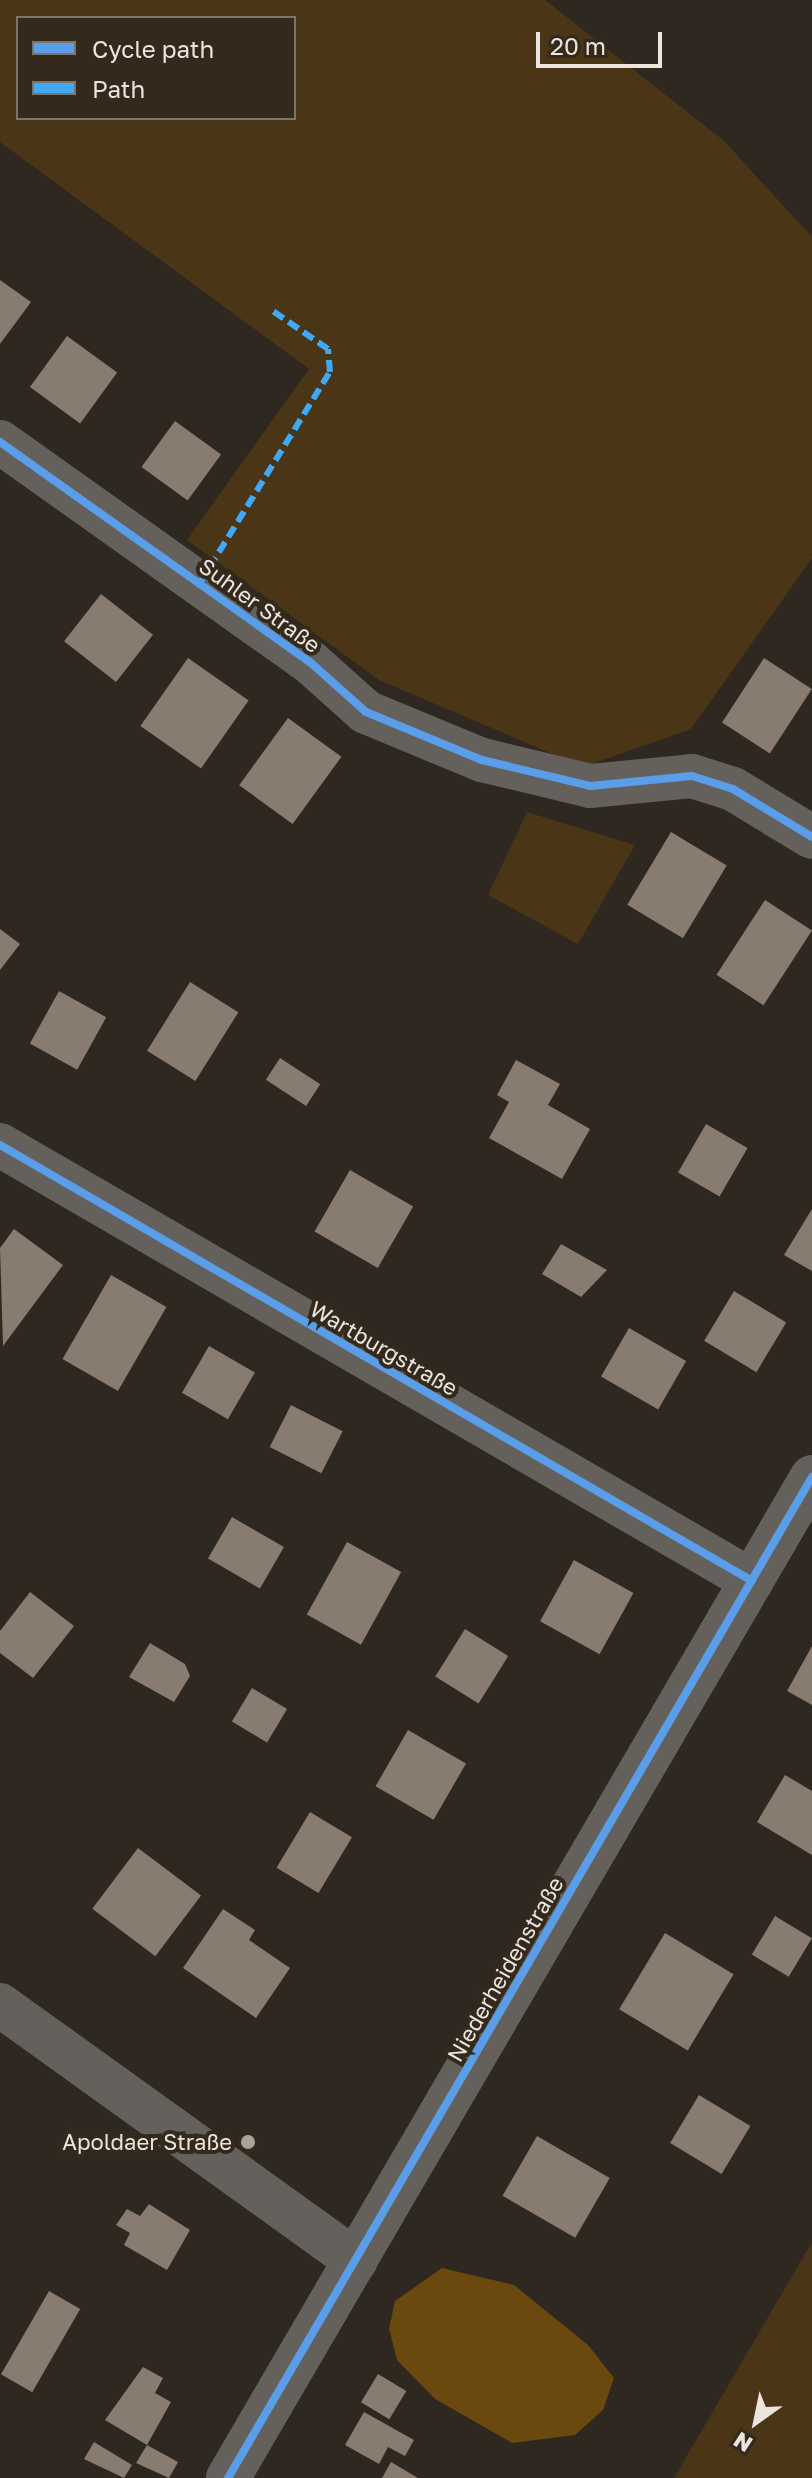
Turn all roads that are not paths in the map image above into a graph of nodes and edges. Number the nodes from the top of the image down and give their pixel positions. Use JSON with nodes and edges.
{"nodes":[{"id":1,"x":3,"y":449,"type":"edge"},
{"id":2,"x":812,"y":837,"type":"edge"},
{"id":3,"x":0,"y":1145,"type":"edge"},
{"id":4,"x":812,"y":1477,"type":"edge"},
{"id":5,"x":752,"y":1581,"type":"junction"},
{"id":6,"x":0,"y":2005,"type":"edge"},
{"id":7,"x":356,"y":2261,"type":"junction"},
{"id":8,"x":228,"y":2478,"type":"edge"}],
"edges":[{"from":1,"to":2,"type":"street","name":"Suhler Straße"},
{"from":3,"to":5,"type":"street","name":"Wartburgstraße"},
{"from":4,"to":5,"type":"street","name":"Niederheidenstraße"},
{"from":5,"to":7,"type":"street","name":"Niederheidenstraße"},
{"from":6,"to":7,"type":"street"},
{"from":7,"to":8,"type":"street","name":"Niederheidenstraße"}]}
